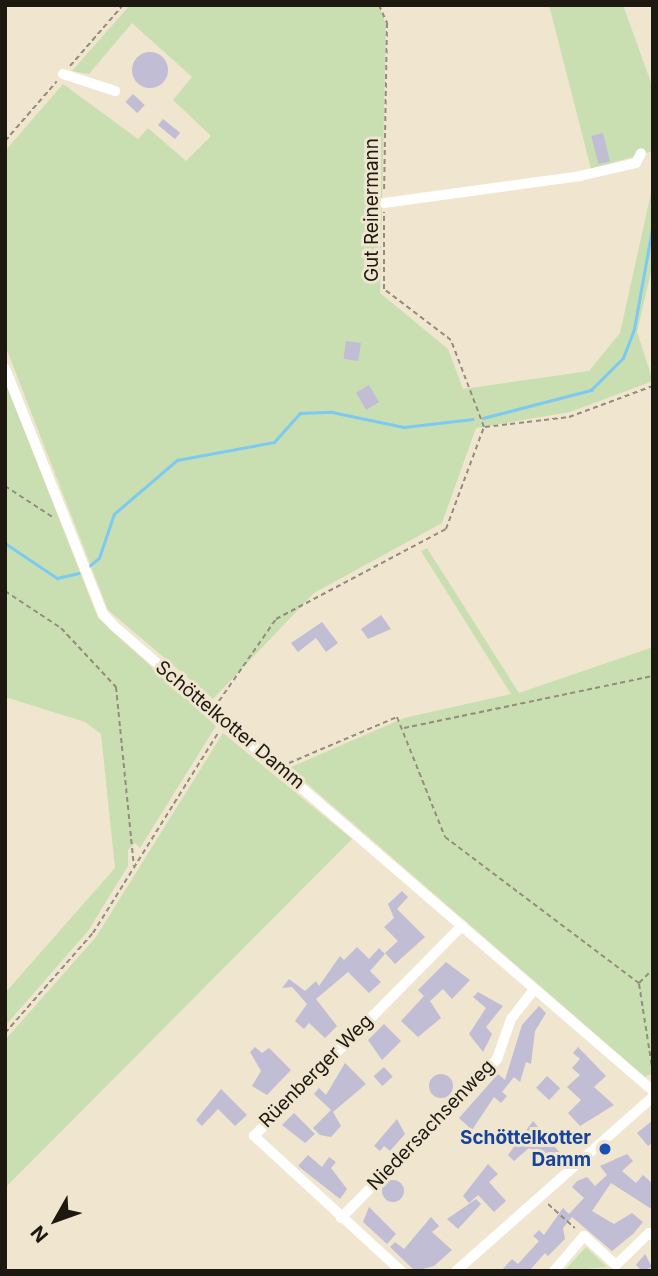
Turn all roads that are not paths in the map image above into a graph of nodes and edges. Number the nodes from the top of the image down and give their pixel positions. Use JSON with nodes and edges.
{"nodes":[{"id":1,"x":63,"y":74,"type":"dead end"},
{"id":2,"x":115,"y":91,"type":"dead end"},
{"id":3,"x":641,"y":153,"type":"dead end"},
{"id":4,"x":384,"y":203,"type":"road end"},
{"id":5,"x":5,"y":368,"type":"edge"},
{"id":6,"x":463,"y":926,"type":"junction"},
{"id":7,"x":534,"y":990,"type":"junction"},
{"id":8,"x":653,"y":1091,"type":"edge"},
{"id":9,"x":653,"y":1097,"type":"edge"},
{"id":10,"x":341,"y":1218,"type":"junction"},
{"id":11,"x":653,"y":1236,"type":"edge"},
{"id":12,"x":613,"y":1268,"type":"edge"},
{"id":13,"x":401,"y":1271,"type":"edge"},
{"id":14,"x":456,"y":1271,"type":"edge"},
{"id":15,"x":554,"y":1271,"type":"edge"}],
"edges":[{"from":1,"to":2,"type":"street"},
{"from":3,"to":4,"type":"street"},
{"from":5,"to":6,"type":"street","name":"Schöttelkotter Damm"},
{"from":6,"to":7,"type":"street","name":"Schöttelkotter Damm"},
{"from":6,"to":10,"type":"street","name":"Rüenberger Weg"},
{"from":7,"to":8,"type":"street","name":"Schöttelkotter Damm"},
{"from":7,"to":10,"type":"street","name":"Niedersachsenweg"},
{"from":9,"to":14,"type":"street"},
{"from":10,"to":13,"type":"street","name":"Rüenberger Weg"},
{"from":11,"to":12,"type":"street"},
{"from":12,"to":15,"type":"street"}]}
